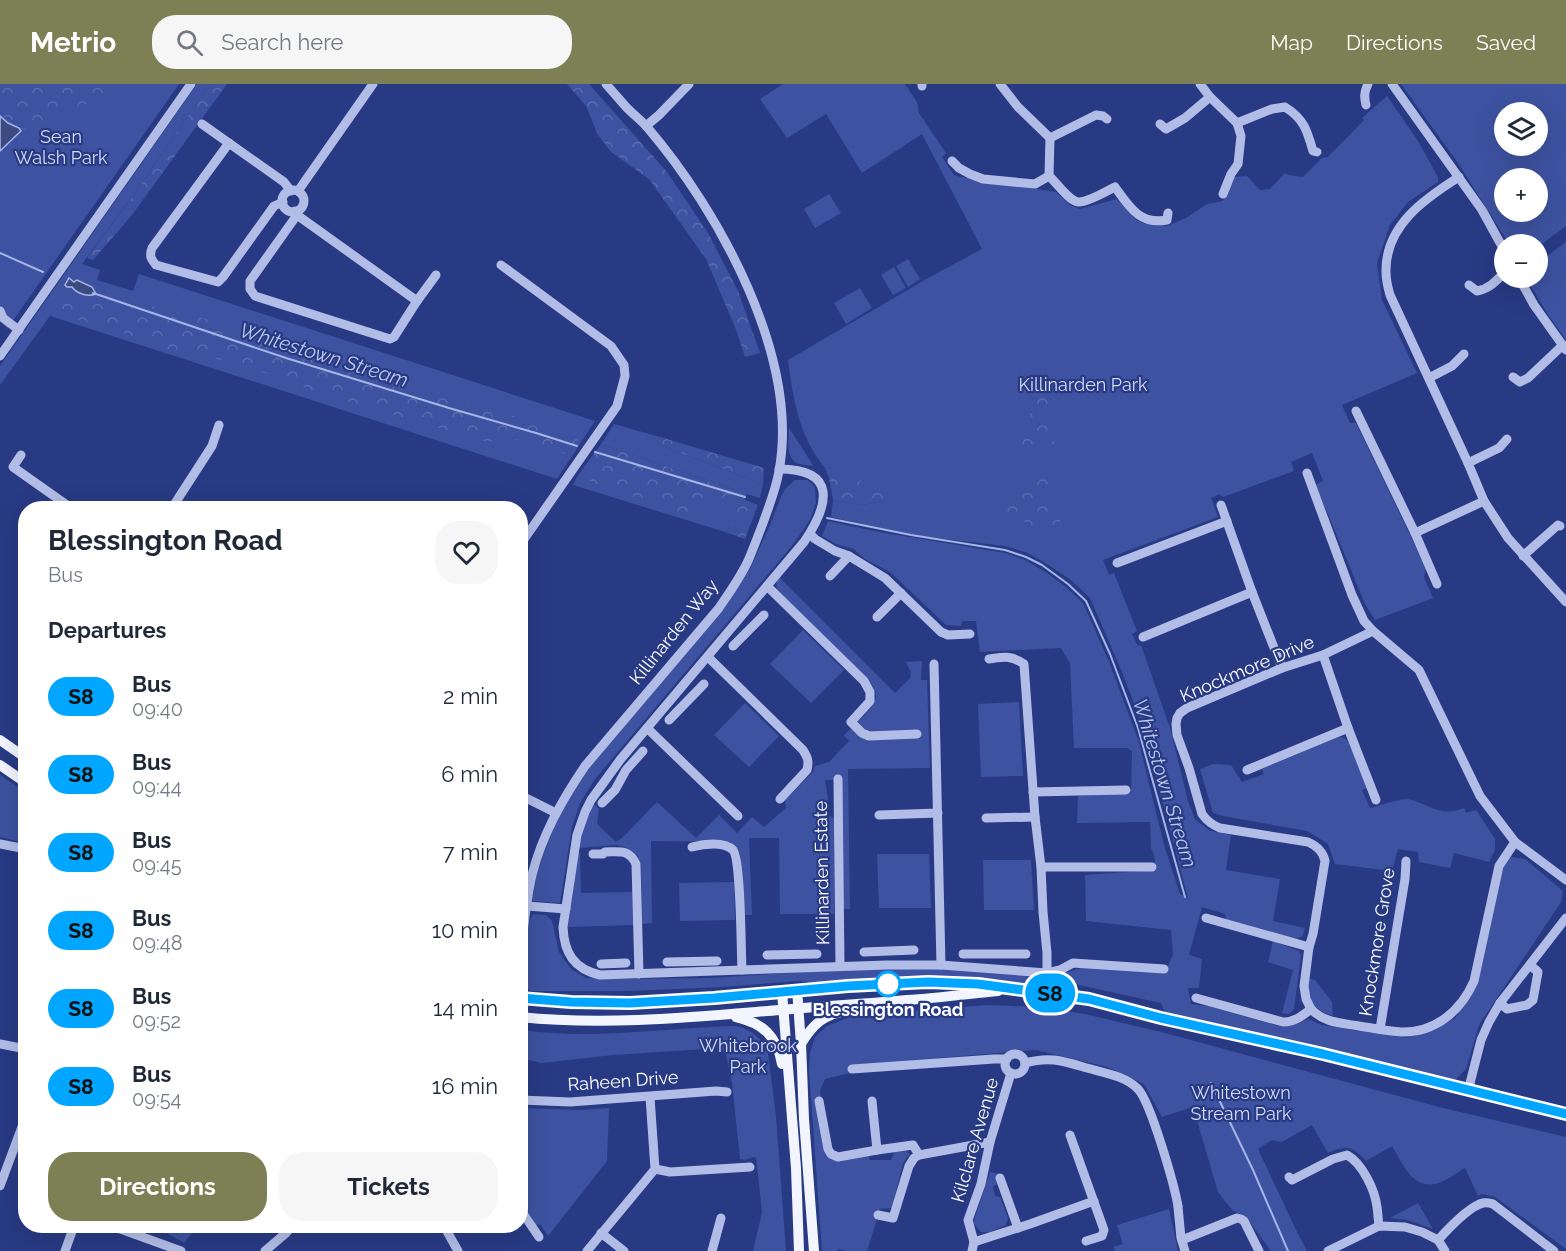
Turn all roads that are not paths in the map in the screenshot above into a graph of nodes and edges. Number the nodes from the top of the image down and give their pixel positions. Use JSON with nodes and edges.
{"nodes":[{"id":1,"x":191,"y":84,"type":"edge"},
{"id":2,"x":373,"y":84,"type":"edge"},
{"id":3,"x":606,"y":84,"type":"edge"},
{"id":4,"x":688,"y":84,"type":"edge"},
{"id":5,"x":1000,"y":84,"type":"edge"},
{"id":6,"x":1200,"y":84,"type":"edge"},
{"id":7,"x":1368,"y":84,"type":"edge"},
{"id":8,"x":1392,"y":84,"type":"edge"},
{"id":9,"x":1210,"y":97,"type":"junction"},
{"id":10,"x":1366,"y":105,"type":"dead end"},
{"id":11,"x":1107,"y":119,"type":"dead end"},
{"id":12,"x":1237,"y":123,"type":"junction"},
{"id":13,"x":202,"y":124,"type":"dead end"},
{"id":14,"x":1160,"y":124,"type":"dead end"},
{"id":15,"x":646,"y":126,"type":"junction"},
{"id":16,"x":1050,"y":138,"type":"junction"},
{"id":17,"x":229,"y":143,"type":"junction"},
{"id":18,"x":1317,"y":152,"type":"dead end"},
{"id":19,"x":952,"y":161,"type":"dead end"},
{"id":20,"x":1049,"y":176,"type":"junction"},
{"id":21,"x":1459,"y":177,"type":"junction"},
{"id":22,"x":294,"y":191,"type":"junction"},
{"id":23,"x":1223,"y":194,"type":"dead end"},
{"id":24,"x":283,"y":202,"type":"junction"},
{"id":25,"x":296,"y":213,"type":"junction"},
{"id":26,"x":1168,"y":213,"type":"dead end"},
{"id":27,"x":1495,"y":234,"type":"edge"},
{"id":28,"x":501,"y":265,"type":"dead end"},
{"id":29,"x":436,"y":275,"type":"dead end"},
{"id":30,"x":1494,"y":282,"type":"edge"},
{"id":31,"x":1469,"y":285,"type":"dead end"},
{"id":32,"x":1525,"y":288,"type":"edge"},
{"id":33,"x":417,"y":301,"type":"junction"},
{"id":34,"x":1,"y":317,"type":"edge"},
{"id":35,"x":18,"y":330,"type":"junction"},
{"id":36,"x":1564,"y":347,"type":"edge"},
{"id":37,"x":1464,"y":354,"type":"dead end"},
{"id":38,"x":0,"y":356,"type":"edge"},
{"id":39,"x":1513,"y":377,"type":"dead end"},
{"id":40,"x":1429,"y":378,"type":"junction"},
{"id":41,"x":1356,"y":411,"type":"dead end"},
{"id":42,"x":219,"y":425,"type":"dead end"},
{"id":43,"x":1507,"y":439,"type":"dead end"},
{"id":44,"x":21,"y":455,"type":"dead end"},
{"id":45,"x":1468,"y":463,"type":"junction"},
{"id":46,"x":779,"y":469,"type":"junction"},
{"id":47,"x":1307,"y":473,"type":"dead end"},
{"id":48,"x":61,"y":501,"type":"edge"},
{"id":49,"x":177,"y":501,"type":"edge"},
{"id":50,"x":1484,"y":501,"type":"junction"},
{"id":51,"x":1221,"y":505,"type":"dead end"},
{"id":52,"x":1227,"y":521,"type":"junction"},
{"id":53,"x":1560,"y":526,"type":"dead end"},
{"id":54,"x":1414,"y":533,"type":"junction"},
{"id":55,"x":528,"y":534,"type":"edge"},
{"id":56,"x":810,"y":534,"type":"junction"},
{"id":57,"x":849,"y":556,"type":"junction"},
{"id":58,"x":1523,"y":556,"type":"junction"},
{"id":59,"x":1117,"y":563,"type":"dead end"},
{"id":60,"x":830,"y":576,"type":"dead end"},
{"id":61,"x":1437,"y":584,"type":"dead end"},
{"id":62,"x":767,"y":586,"type":"junction"},
{"id":63,"x":1252,"y":592,"type":"junction"},
{"id":64,"x":901,"y":593,"type":"junction"},
{"id":65,"x":1566,"y":602,"type":"edge"},
{"id":66,"x":764,"y":615,"type":"dead end"},
{"id":67,"x":877,"y":617,"type":"dead end"},
{"id":68,"x":733,"y":626,"type":"junction"},
{"id":69,"x":1373,"y":631,"type":"junction"},
{"id":70,"x":969,"y":634,"type":"dead end"},
{"id":71,"x":743,"y":636,"type":"junction"},
{"id":72,"x":1143,"y":637,"type":"dead end"},
{"id":73,"x":733,"y":646,"type":"dead end"},
{"id":74,"x":1323,"y":655,"type":"junction"},
{"id":75,"x":708,"y":657,"type":"junction"},
{"id":76,"x":989,"y":659,"type":"dead end"},
{"id":77,"x":934,"y":664,"type":"dead end"},
{"id":78,"x":1282,"y":668,"type":"junction"},
{"id":79,"x":704,"y":684,"type":"dead end"},
{"id":80,"x":673,"y":697,"type":"junction"},
{"id":81,"x":682,"y":706,"type":"junction"},
{"id":82,"x":669,"y":720,"type":"dead end"},
{"id":83,"x":647,"y":728,"type":"junction"},
{"id":84,"x":1348,"y":728,"type":"junction"},
{"id":85,"x":917,"y":734,"type":"dead end"},
{"id":86,"x":0,"y":740,"type":"edge"},
{"id":87,"x":643,"y":751,"type":"dead end"},
{"id":88,"x":18,"y":752,"type":"edge"},
{"id":89,"x":0,"y":765,"type":"edge"},
{"id":90,"x":1247,"y":770,"type":"dead end"},
{"id":91,"x":611,"y":771,"type":"junction"},
{"id":92,"x":18,"y":777,"type":"edge"},
{"id":93,"x":621,"y":779,"type":"junction"},
{"id":94,"x":838,"y":779,"type":"dead end"},
{"id":95,"x":1126,"y":790,"type":"dead end"},
{"id":96,"x":1033,"y":792,"type":"junction"},
{"id":97,"x":528,"y":799,"type":"edge"},
{"id":98,"x":780,"y":799,"type":"dead end"},
{"id":99,"x":1376,"y":800,"type":"dead end"},
{"id":100,"x":602,"y":802,"type":"dead end"},
{"id":101,"x":556,"y":813,"type":"junction"},
{"id":102,"x":938,"y":813,"type":"junction"},
{"id":103,"x":879,"y":815,"type":"dead end"},
{"id":104,"x":738,"y":816,"type":"dead end"},
{"id":105,"x":1035,"y":817,"type":"junction"},
{"id":106,"x":987,"y":818,"type":"dead end"},
{"id":107,"x":1515,"y":842,"type":"junction"},
{"id":108,"x":0,"y":844,"type":"edge"},
{"id":109,"x":18,"y":847,"type":"edge"},
{"id":110,"x":692,"y":847,"type":"dead end"},
{"id":111,"x":593,"y":854,"type":"dead end"},
{"id":112,"x":1406,"y":861,"type":"dead end"},
{"id":113,"x":1041,"y":867,"type":"junction"},
{"id":114,"x":1152,"y":867,"type":"dead end"},
{"id":115,"x":1566,"y":880,"type":"edge"},
{"id":116,"x":528,"y":900,"type":"edge"},
{"id":117,"x":528,"y":906,"type":"edge"},
{"id":118,"x":566,"y":909,"type":"junction"},
{"id":119,"x":1206,"y":918,"type":"dead end"},
{"id":120,"x":1566,"y":918,"type":"edge"},
{"id":121,"x":1309,"y":947,"type":"junction"},
{"id":122,"x":914,"y":950,"type":"dead end"},
{"id":123,"x":864,"y":951,"type":"dead end"},
{"id":124,"x":887,"y":951,"type":"junction"},
{"id":125,"x":787,"y":954,"type":"junction"},
{"id":126,"x":817,"y":954,"type":"dead end"},
{"id":127,"x":963,"y":954,"type":"dead end"},
{"id":128,"x":1026,"y":954,"type":"dead end"},
{"id":129,"x":767,"y":955,"type":"dead end"},
{"id":130,"x":994,"y":955,"type":"junction"},
{"id":131,"x":717,"y":961,"type":"dead end"},
{"id":132,"x":667,"y":962,"type":"dead end"},
{"id":133,"x":690,"y":962,"type":"junction"},
{"id":134,"x":626,"y":963,"type":"dead end"},
{"id":135,"x":887,"y":965,"type":"junction"},
{"id":136,"x":941,"y":965,"type":"junction"},
{"id":137,"x":1530,"y":965,"type":"junction"},
{"id":138,"x":840,"y":966,"type":"junction"},
{"id":139,"x":788,"y":968,"type":"junction"},
{"id":140,"x":993,"y":968,"type":"junction"},
{"id":141,"x":1164,"y":969,"type":"dead end"},
{"id":142,"x":742,"y":970,"type":"junction"},
{"id":143,"x":690,"y":973,"type":"junction"},
{"id":144,"x":1047,"y":973,"type":"junction"},
{"id":145,"x":639,"y":974,"type":"junction"},
{"id":146,"x":608,"y":975,"type":"junction"},
{"id":147,"x":1016,"y":989,"type":"junction"},
{"id":148,"x":797,"y":990,"type":"junction"},
{"id":149,"x":782,"y":992,"type":"junction"},
{"id":150,"x":1196,"y":998,"type":"dead end"},
{"id":151,"x":528,"y":999,"type":"edge"},
{"id":152,"x":906,"y":1001,"type":"junction"},
{"id":153,"x":1500,"y":1003,"type":"junction"},
{"id":154,"x":798,"y":1008,"type":"junction"},
{"id":155,"x":783,"y":1009,"type":"junction"},
{"id":156,"x":1311,"y":1009,"type":"junction"},
{"id":157,"x":723,"y":1015,"type":"junction"},
{"id":158,"x":528,"y":1018,"type":"edge"},
{"id":159,"x":1380,"y":1029,"type":"junction"},
{"id":160,"x":0,"y":1044,"type":"edge"},
{"id":161,"x":801,"y":1044,"type":"junction"},
{"id":162,"x":18,"y":1047,"type":"edge"},
{"id":163,"x":1007,"y":1059,"type":"junction"},
{"id":164,"x":1025,"y":1063,"type":"junction"},
{"id":165,"x":852,"y":1070,"type":"dead end"},
{"id":166,"x":1011,"y":1073,"type":"junction"},
{"id":167,"x":1468,"y":1091,"type":"junction"},
{"id":168,"x":727,"y":1092,"type":"dead end"},
{"id":169,"x":650,"y":1097,"type":"junction"},
{"id":170,"x":528,"y":1100,"type":"edge"},
{"id":171,"x":819,"y":1101,"type":"dead end"},
{"id":172,"x":872,"y":1101,"type":"dead end"},
{"id":173,"x":1566,"y":1114,"type":"edge"},
{"id":174,"x":1070,"y":1135,"type":"dead end"},
{"id":175,"x":18,"y":1138,"type":"edge"},
{"id":176,"x":990,"y":1142,"type":"junction"},
{"id":177,"x":877,"y":1150,"type":"junction"},
{"id":178,"x":919,"y":1155,"type":"junction"},
{"id":179,"x":750,"y":1167,"type":"dead end"},
{"id":180,"x":796,"y":1168,"type":"junction"},
{"id":181,"x":655,"y":1169,"type":"junction"},
{"id":182,"x":1289,"y":1177,"type":"dead end"},
{"id":183,"x":1000,"y":1178,"type":"dead end"},
{"id":184,"x":0,"y":1186,"type":"edge"},
{"id":185,"x":1094,"y":1202,"type":"junction"},
{"id":186,"x":878,"y":1215,"type":"dead end"},
{"id":187,"x":721,"y":1218,"type":"dead end"},
{"id":188,"x":528,"y":1221,"type":"edge"},
{"id":189,"x":1379,"y":1226,"type":"junction"},
{"id":190,"x":1018,"y":1228,"type":"junction"},
{"id":191,"x":71,"y":1233,"type":"edge"},
{"id":192,"x":127,"y":1233,"type":"edge"},
{"id":193,"x":281,"y":1233,"type":"edge"},
{"id":194,"x":448,"y":1233,"type":"edge"},
{"id":195,"x":601,"y":1233,"type":"junction"},
{"id":196,"x":538,"y":1237,"type":"dead end"},
{"id":197,"x":1182,"y":1240,"type":"junction"},
{"id":198,"x":1438,"y":1240,"type":"junction"},
{"id":199,"x":1086,"y":1241,"type":"dead end"},
{"id":200,"x":973,"y":1246,"type":"edge"},
{"id":201,"x":159,"y":1248,"type":"edge"},
{"id":202,"x":64,"y":1251,"type":"edge"},
{"id":203,"x":180,"y":1251,"type":"edge"},
{"id":204,"x":265,"y":1251,"type":"edge"},
{"id":205,"x":458,"y":1251,"type":"edge"},
{"id":206,"x":587,"y":1251,"type":"edge"},
{"id":207,"x":624,"y":1251,"type":"edge"},
{"id":208,"x":712,"y":1251,"type":"edge"},
{"id":209,"x":798,"y":1251,"type":"edge"},
{"id":210,"x":814,"y":1251,"type":"edge"},
{"id":211,"x":1185,"y":1251,"type":"edge"},
{"id":212,"x":1259,"y":1251,"type":"edge"},
{"id":213,"x":1328,"y":1251,"type":"edge"},
{"id":214,"x":1445,"y":1251,"type":"edge"},
{"id":215,"x":1554,"y":1251,"type":"edge"}],
"edges":[{"from":1,"to":35,"type":"street"},
{"from":2,"to":22,"type":"street"},
{"from":3,"to":15,"type":"street","name":"Killinarden Way"},
{"from":4,"to":15,"type":"street"},
{"from":5,"to":16,"type":"street"},
{"from":6,"to":9,"type":"street"},
{"from":7,"to":10,"type":"street"},
{"from":8,"to":21,"type":"street"},
{"from":9,"to":12,"type":"street"},
{"from":9,"to":14,"type":"street"},
{"from":11,"to":16,"type":"street"},
{"from":12,"to":18,"type":"street"},
{"from":12,"to":23,"type":"street"},
{"from":13,"to":17,"type":"street"},
{"from":15,"to":46,"type":"street","name":"Killinarden Way"},
{"from":16,"to":20,"type":"street"},
{"from":17,"to":22,"type":"street"},
{"from":17,"to":24,"type":"street"},
{"from":19,"to":20,"type":"street"},
{"from":20,"to":26,"type":"street"},
{"from":21,"to":27,"type":"street"},
{"from":21,"to":40,"type":"street"},
{"from":22,"to":24,"type":"street"},
{"from":22,"to":25,"type":"street"},
{"from":24,"to":25,"type":"street"},
{"from":25,"to":33,"type":"street"},
{"from":25,"to":33,"type":"street"},
{"from":28,"to":55,"type":"street"},
{"from":29,"to":33,"type":"street"},
{"from":30,"to":31,"type":"street"},
{"from":32,"to":36,"type":"street"},
{"from":34,"to":35,"type":"street"},
{"from":35,"to":38,"type":"street"},
{"from":36,"to":39,"type":"street"},
{"from":37,"to":40,"type":"street"},
{"from":40,"to":45,"type":"street"},
{"from":41,"to":54,"type":"street"},
{"from":42,"to":49,"type":"street"},
{"from":43,"to":45,"type":"street"},
{"from":44,"to":48,"type":"street"},
{"from":45,"to":50,"type":"street"},
{"from":46,"to":56,"type":"street","name":"Killinarden Estate"},
{"from":46,"to":101,"type":"street","name":"Killinarden Way"},
{"from":47,"to":69,"type":"street"},
{"from":50,"to":54,"type":"street"},
{"from":50,"to":58,"type":"street"},
{"from":51,"to":52,"type":"street"},
{"from":52,"to":59,"type":"street"},
{"from":52,"to":63,"type":"street"},
{"from":53,"to":58,"type":"street"},
{"from":54,"to":61,"type":"street"},
{"from":56,"to":57,"type":"street"},
{"from":56,"to":62,"type":"street","name":"Killinarden Estate"},
{"from":57,"to":60,"type":"street"},
{"from":57,"to":64,"type":"street"},
{"from":58,"to":65,"type":"street"},
{"from":62,"to":68,"type":"street","name":"Killinarden Estate"},
{"from":62,"to":85,"type":"street"},
{"from":63,"to":72,"type":"street"},
{"from":63,"to":78,"type":"street"},
{"from":64,"to":67,"type":"street"},
{"from":64,"to":70,"type":"street"},
{"from":66,"to":71,"type":"street"},
{"from":68,"to":71,"type":"street"},
{"from":68,"to":75,"type":"street","name":"Killinarden Estate"},
{"from":69,"to":74,"type":"street","name":"Knockmore Drive"},
{"from":69,"to":107,"type":"street"},
{"from":71,"to":73,"type":"street"},
{"from":74,"to":78,"type":"street","name":"Knockmore Drive"},
{"from":74,"to":84,"type":"street"},
{"from":75,"to":80,"type":"street","name":"Killinarden Estate"},
{"from":75,"to":98,"type":"street","name":"Killinarden Estate"},
{"from":76,"to":96,"type":"street"},
{"from":77,"to":102,"type":"street"},
{"from":78,"to":121,"type":"street","name":"Knockmore Drive"},
{"from":79,"to":81,"type":"street"},
{"from":80,"to":81,"type":"street"},
{"from":80,"to":83,"type":"street","name":"Killinarden Estate"},
{"from":81,"to":82,"type":"street"},
{"from":83,"to":91,"type":"street","name":"Killinarden Estate"},
{"from":83,"to":104,"type":"street"},
{"from":84,"to":90,"type":"street"},
{"from":84,"to":99,"type":"street"},
{"from":86,"to":88,"type":"main road"},
{"from":87,"to":93,"type":"street"},
{"from":89,"to":92,"type":"main road"},
{"from":91,"to":93,"type":"street"},
{"from":91,"to":118,"type":"street","name":"Killinarden Estate"},
{"from":93,"to":100,"type":"street"},
{"from":94,"to":138,"type":"street","name":"Killinarden Estate"},
{"from":95,"to":96,"type":"street"},
{"from":96,"to":105,"type":"street"},
{"from":97,"to":101,"type":"street"},
{"from":101,"to":116,"type":"street","name":"Killinarden Way"},
{"from":102,"to":103,"type":"street"},
{"from":102,"to":136,"type":"street"},
{"from":105,"to":106,"type":"street"},
{"from":105,"to":113,"type":"street"},
{"from":107,"to":115,"type":"street"},
{"from":107,"to":159,"type":"street"},
{"from":108,"to":109,"type":"street"},
{"from":110,"to":142,"type":"street"},
{"from":111,"to":145,"type":"street"},
{"from":112,"to":159,"type":"street","name":"Knockmore Grove"},
{"from":113,"to":114,"type":"street"},
{"from":113,"to":144,"type":"street"},
{"from":117,"to":118,"type":"street"},
{"from":118,"to":146,"type":"street","name":"Killinarden Estate"},
{"from":119,"to":121,"type":"street"},
{"from":120,"to":137,"type":"street"},
{"from":121,"to":156,"type":"street"},
{"from":122,"to":124,"type":"street"},
{"from":123,"to":124,"type":"street"},
{"from":124,"to":135,"type":"street"},
{"from":125,"to":126,"type":"street","name":"Killinarden Estate"},
{"from":125,"to":129,"type":"street","name":"Killinarden Estate"},
{"from":125,"to":139,"type":"street","name":"Killinarden Estate"},
{"from":127,"to":130,"type":"street"},
{"from":128,"to":130,"type":"street"},
{"from":130,"to":140,"type":"street"},
{"from":131,"to":133,"type":"street"},
{"from":132,"to":133,"type":"street"},
{"from":133,"to":143,"type":"street"},
{"from":134,"to":146,"type":"street"},
{"from":135,"to":136,"type":"street","name":"Killinarden Estate"},
{"from":135,"to":138,"type":"street","name":"Killinarden Estate"},
{"from":136,"to":140,"type":"street","name":"Killinarden Estate"},
{"from":137,"to":153,"type":"street"},
{"from":137,"to":153,"type":"street"},
{"from":138,"to":139,"type":"street","name":"Killinarden Estate"},
{"from":139,"to":142,"type":"street","name":"Killinarden Estate"},
{"from":140,"to":144,"type":"street","name":"Killinarden Estate"},
{"from":141,"to":144,"type":"street","name":"Killinarden Estate"},
{"from":142,"to":143,"type":"street","name":"Killinarden Estate"},
{"from":143,"to":145,"type":"street","name":"Killinarden Estate"},
{"from":145,"to":146,"type":"street","name":"Killinarden Estate"},
{"from":147,"to":148,"type":"main road"},
{"from":147,"to":152,"type":"main road"},
{"from":147,"to":167,"type":"main road"},
{"from":148,"to":149,"type":"main road"},
{"from":148,"to":154,"type":"main road"},
{"from":149,"to":151,"type":"main road"},
{"from":149,"to":155,"type":"main road"},
{"from":150,"to":156,"type":"street"},
{"from":152,"to":154,"type":"main road"},
{"from":152,"to":161,"type":"main road"},
{"from":153,"to":167,"type":"street"},
{"from":154,"to":155,"type":"main road"},
{"from":154,"to":161,"type":"main road"},
{"from":155,"to":157,"type":"main road"},
{"from":155,"to":180,"type":"main road"},
{"from":156,"to":159,"type":"street"},
{"from":157,"to":158,"type":"main road"},
{"from":157,"to":180,"type":"main road"},
{"from":160,"to":162,"type":"street"},
{"from":161,"to":210,"type":"main road"},
{"from":163,"to":164,"type":"street"},
{"from":163,"to":165,"type":"street"},
{"from":163,"to":166,"type":"street"},
{"from":164,"to":166,"type":"street"},
{"from":164,"to":197,"type":"street"},
{"from":166,"to":176,"type":"street","name":"Kilclare Avenue"},
{"from":167,"to":173,"type":"main road"},
{"from":168,"to":169,"type":"street","name":"Raheen Drive"},
{"from":169,"to":170,"type":"street","name":"Raheen Drive"},
{"from":169,"to":181,"type":"street"},
{"from":171,"to":177,"type":"street"},
{"from":172,"to":177,"type":"street"},
{"from":174,"to":185,"type":"street"},
{"from":175,"to":184,"type":"street"},
{"from":176,"to":178,"type":"street"},
{"from":176,"to":200,"type":"street","name":"Kilclare Avenue"},
{"from":177,"to":178,"type":"street"},
{"from":178,"to":186,"type":"street"},
{"from":179,"to":181,"type":"street"},
{"from":180,"to":209,"type":"main road"},
{"from":181,"to":195,"type":"street"},
{"from":182,"to":189,"type":"street"},
{"from":183,"to":190,"type":"street"},
{"from":185,"to":190,"type":"street"},
{"from":185,"to":199,"type":"street"},
{"from":187,"to":208,"type":"street"},
{"from":188,"to":196,"type":"street"},
{"from":189,"to":198,"type":"street"},
{"from":189,"to":213,"type":"street"},
{"from":190,"to":200,"type":"street"},
{"from":191,"to":202,"type":"street"},
{"from":192,"to":201,"type":"street"},
{"from":193,"to":204,"type":"street"},
{"from":194,"to":205,"type":"street"},
{"from":195,"to":206,"type":"street"},
{"from":195,"to":207,"type":"street"},
{"from":197,"to":211,"type":"street"},
{"from":197,"to":212,"type":"street"},
{"from":198,"to":214,"type":"street"},
{"from":198,"to":215,"type":"street"},
{"from":201,"to":203,"type":"street"}]}
